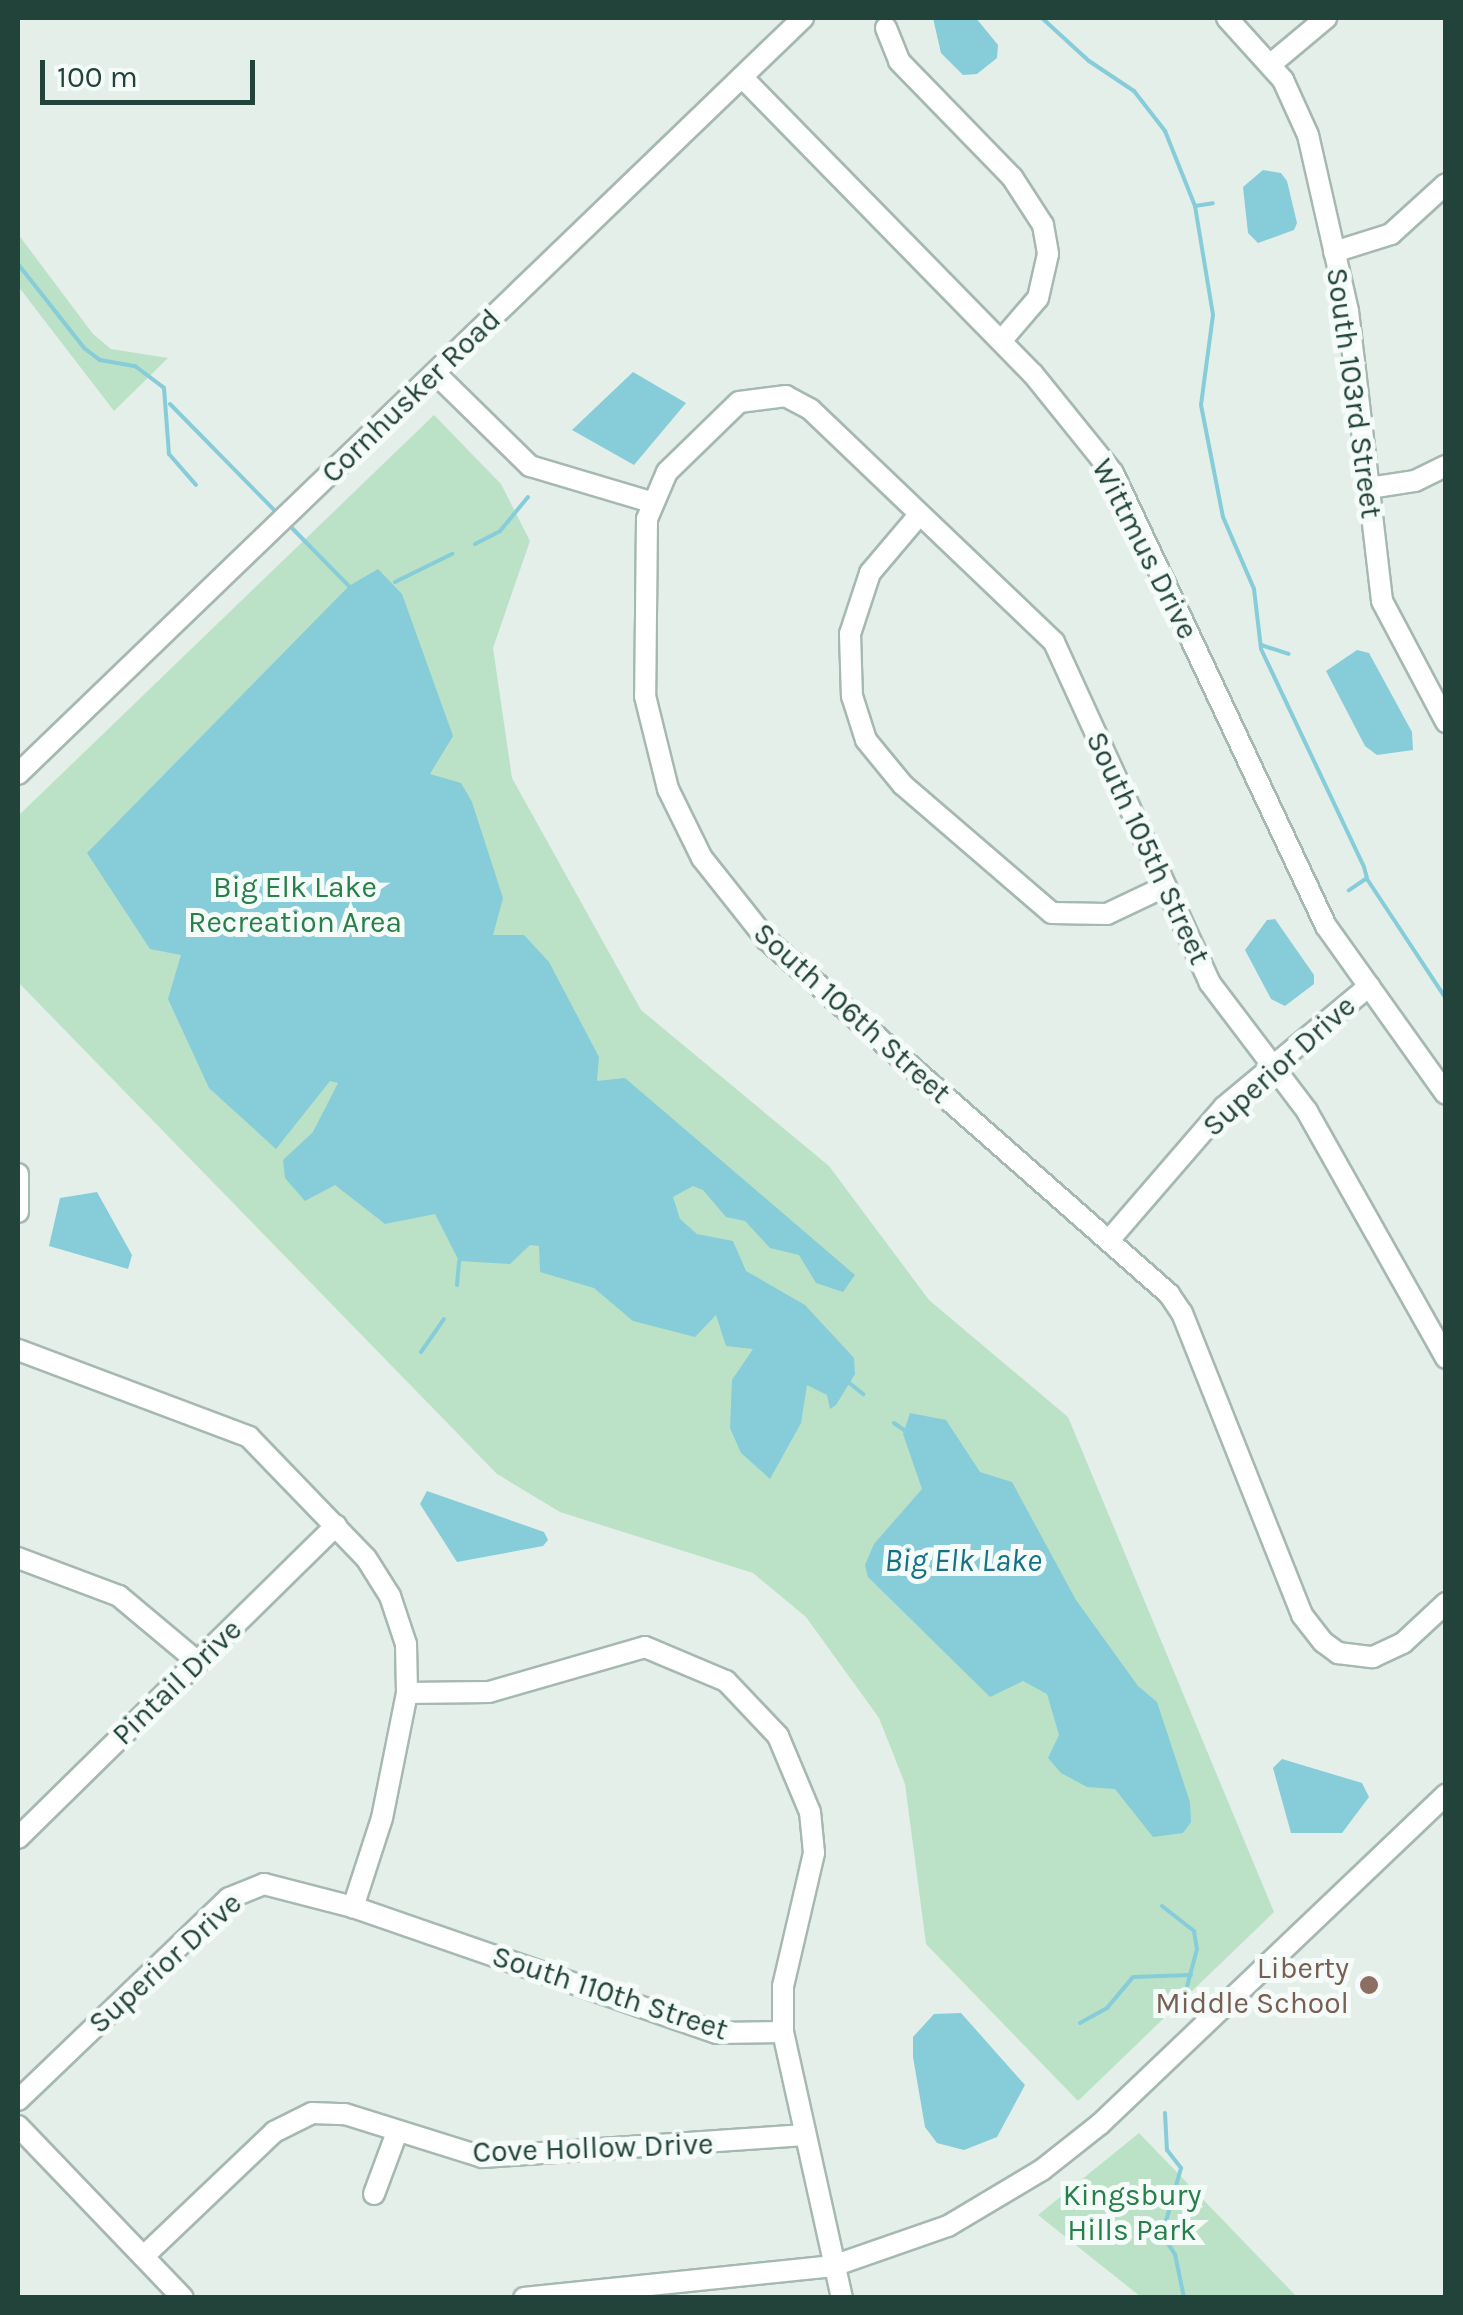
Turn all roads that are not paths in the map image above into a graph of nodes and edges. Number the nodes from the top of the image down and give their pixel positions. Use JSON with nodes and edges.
{"nodes":[{"id":1,"x":804,"y":18,"type":"edge"},
{"id":2,"x":1227,"y":18,"type":"edge"},
{"id":3,"x":1326,"y":18,"type":"edge"},
{"id":4,"x":886,"y":28,"type":"dead end"},
{"id":5,"x":1271,"y":64,"type":"junction"},
{"id":6,"x":742,"y":77,"type":"junction"},
{"id":7,"x":1446,"y":184,"type":"edge"},
{"id":8,"x":1334,"y":252,"type":"junction"},
{"id":9,"x":1001,"y":341,"type":"junction"},
{"id":10,"x":435,"y":373,"type":"junction"},
{"id":11,"x":1446,"y":466,"type":"edge"},
{"id":12,"x":1369,"y":488,"type":"junction"},
{"id":13,"x":651,"y":502,"type":"junction"},
{"id":14,"x":919,"y":516,"type":"junction"},
{"id":15,"x":1446,"y":722,"type":"edge"},
{"id":16,"x":18,"y":774,"type":"edge"},
{"id":17,"x":1164,"y":887,"type":"junction"},
{"id":18,"x":1369,"y":986,"type":"junction"},
{"id":19,"x":1271,"y":1068,"type":"junction"},
{"id":20,"x":1446,"y":1094,"type":"edge"},
{"id":21,"x":18,"y":1174,"type":"edge"},
{"id":22,"x":18,"y":1209,"type":"edge"},
{"id":23,"x":1111,"y":1238,"type":"junction"},
{"id":24,"x":18,"y":1350,"type":"edge"},
{"id":25,"x":1446,"y":1358,"type":"edge"},
{"id":26,"x":336,"y":1526,"type":"junction"},
{"id":27,"x":18,"y":1558,"type":"edge"},
{"id":28,"x":1446,"y":1603,"type":"edge"},
{"id":29,"x":198,"y":1662,"type":"junction"},
{"id":30,"x":407,"y":1693,"type":"junction"},
{"id":31,"x":1446,"y":1794,"type":"edge"},
{"id":32,"x":20,"y":1830,"type":"edge"},
{"id":33,"x":353,"y":1907,"type":"junction"},
{"id":34,"x":782,"y":2032,"type":"junction"},
{"id":35,"x":18,"y":2100,"type":"edge"},
{"id":36,"x":18,"y":2126,"type":"edge"},
{"id":37,"x":397,"y":2132,"type":"junction"},
{"id":38,"x":802,"y":2136,"type":"junction"},
{"id":39,"x":374,"y":2194,"type":"dead end"},
{"id":40,"x":144,"y":2256,"type":"junction"},
{"id":41,"x":833,"y":2266,"type":"junction"},
{"id":42,"x":182,"y":2298,"type":"edge"},
{"id":43,"x":524,"y":2298,"type":"edge"},
{"id":44,"x":842,"y":2298,"type":"edge"}],
"edges":[{"from":1,"to":6,"type":"street","name":"Cornhusker Road"},
{"from":2,"to":5,"type":"street","name":"South 103rd Street"},
{"from":3,"to":5,"type":"street"},
{"from":4,"to":9,"type":"street"},
{"from":5,"to":8,"type":"street","name":"South 103rd Street"},
{"from":6,"to":9,"type":"street","name":"Wittmus Drive"},
{"from":6,"to":10,"type":"street","name":"Cornhusker Road"},
{"from":7,"to":8,"type":"street"},
{"from":8,"to":12,"type":"street","name":"South 103rd Street"},
{"from":9,"to":18,"type":"street","name":"Wittmus Drive"},
{"from":10,"to":13,"type":"street"},
{"from":10,"to":16,"type":"street","name":"Cornhusker Road"},
{"from":11,"to":12,"type":"street"},
{"from":12,"to":15,"type":"street","name":"South 103rd Street"},
{"from":13,"to":14,"type":"street","name":"South 105th Street"},
{"from":13,"to":23,"type":"street","name":"South 106th Street"},
{"from":14,"to":17,"type":"street","name":"South 105th Street"},
{"from":14,"to":17,"type":"street"},
{"from":17,"to":19,"type":"street","name":"South 105th Street"},
{"from":18,"to":19,"type":"street","name":"Superior Drive"},
{"from":18,"to":20,"type":"street","name":"Wittmus Drive"},
{"from":19,"to":23,"type":"street","name":"Superior Drive"},
{"from":19,"to":25,"type":"street","name":"South 105th Street"},
{"from":21,"to":22,"type":"street"},
{"from":23,"to":28,"type":"street","name":"South 106th Street"},
{"from":24,"to":26,"type":"street"},
{"from":26,"to":29,"type":"street","name":"Pintail Drive"},
{"from":26,"to":30,"type":"street"},
{"from":27,"to":29,"type":"street"},
{"from":29,"to":32,"type":"street","name":"Pintail Drive"},
{"from":30,"to":33,"type":"street"},
{"from":30,"to":34,"type":"street"},
{"from":31,"to":41,"type":"street"},
{"from":33,"to":34,"type":"street","name":"South 110th Street"},
{"from":33,"to":35,"type":"street","name":"Superior Drive"},
{"from":34,"to":38,"type":"street"},
{"from":36,"to":40,"type":"street"},
{"from":37,"to":38,"type":"street","name":"Cove Hollow Drive"},
{"from":37,"to":39,"type":"street"},
{"from":37,"to":40,"type":"street","name":"Cove Hollow Drive"},
{"from":38,"to":41,"type":"street"},
{"from":40,"to":42,"type":"street"},
{"from":41,"to":43,"type":"street"},
{"from":41,"to":44,"type":"street"}]}
